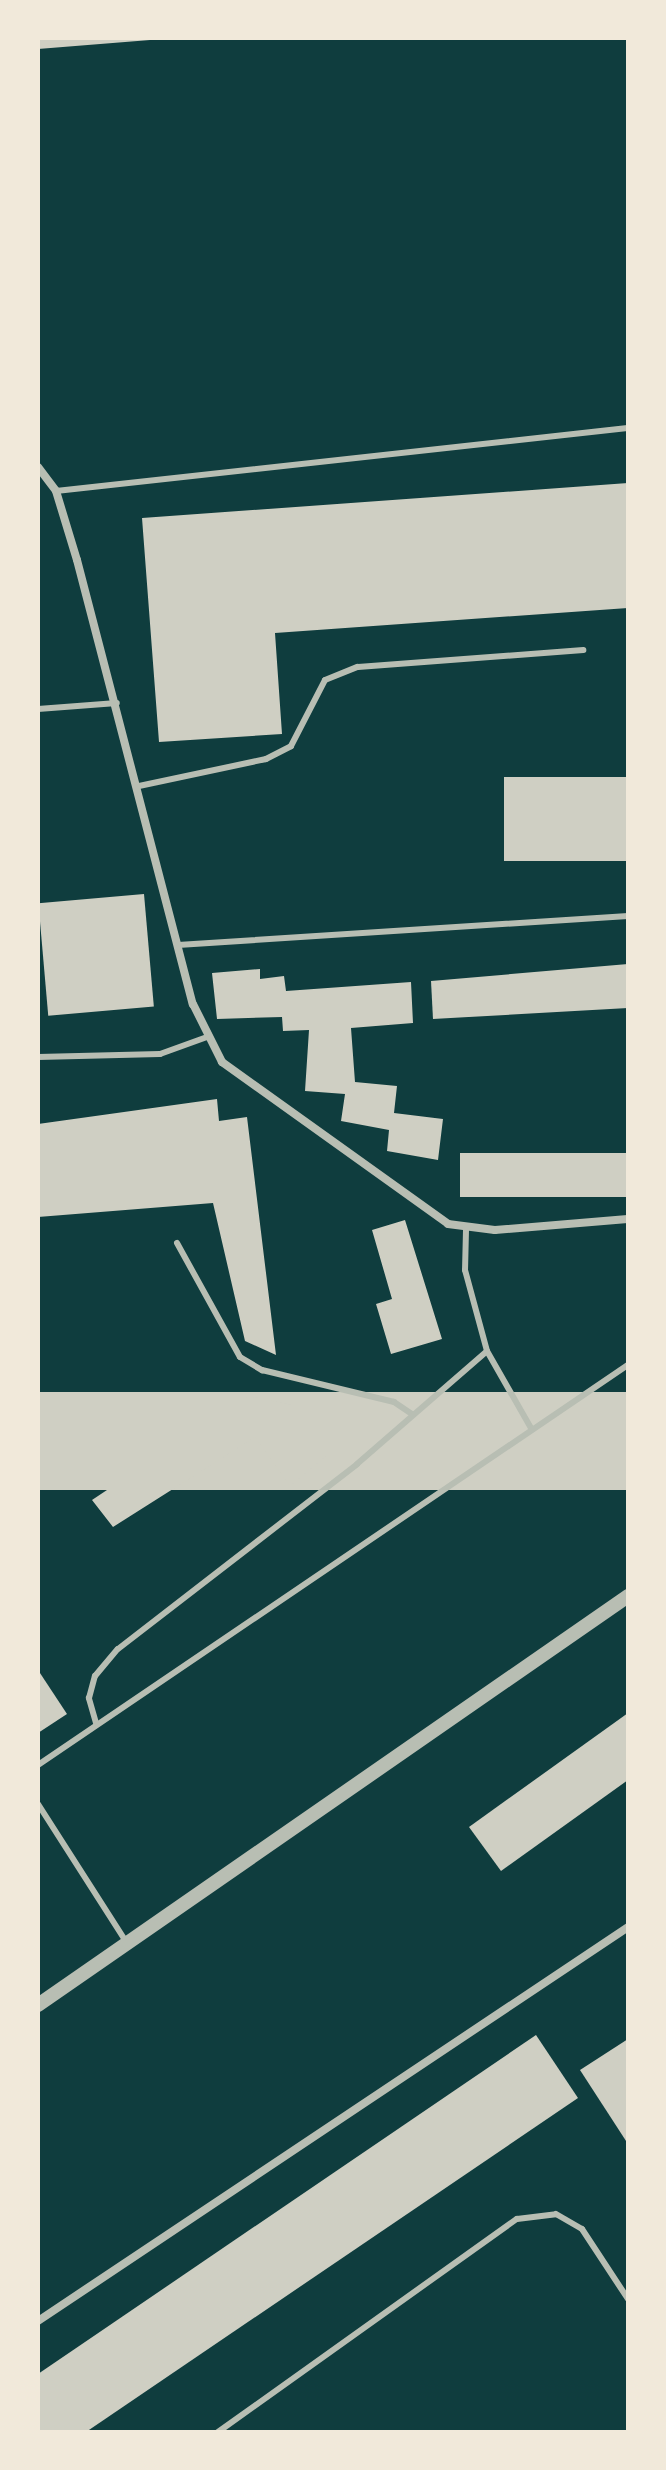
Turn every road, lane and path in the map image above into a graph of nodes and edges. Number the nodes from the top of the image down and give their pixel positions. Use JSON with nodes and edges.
{"nodes":[{"id":1,"x":628,"y":428,"type":"edge"},
{"id":2,"x":38,"y":467,"type":"edge"},
{"id":3,"x":56,"y":491,"type":"junction"},
{"id":4,"x":583,"y":650,"type":"dead end"},
{"id":5,"x":117,"y":703,"type":"junction"},
{"id":6,"x":38,"y":709,"type":"edge"},
{"id":7,"x":139,"y":786,"type":"junction"},
{"id":8,"x":628,"y":916,"type":"edge"},
{"id":9,"x":178,"y":945,"type":"junction"},
{"id":10,"x":207,"y":1037,"type":"junction"},
{"id":11,"x":38,"y":1057,"type":"edge"},
{"id":12,"x":628,"y":1219,"type":"edge"},
{"id":13,"x":466,"y":1230,"type":"junction"},
{"id":14,"x":177,"y":1243,"type":"dead end"},
{"id":15,"x":487,"y":1351,"type":"junction"},
{"id":16,"x":628,"y":1365,"type":"edge"},
{"id":17,"x":412,"y":1414,"type":"junction"},
{"id":18,"x":531,"y":1428,"type":"junction"},
{"id":19,"x":628,"y":1596,"type":"edge"},
{"id":20,"x":96,"y":1723,"type":"junction"},
{"id":21,"x":38,"y":1765,"type":"edge"},
{"id":22,"x":38,"y":1804,"type":"edge"},
{"id":23,"x":628,"y":1927,"type":"edge"},
{"id":24,"x":127,"y":1943,"type":"junction"},
{"id":25,"x":38,"y":2005,"type":"edge"},
{"id":26,"x":628,"y":2299,"type":"edge"},
{"id":27,"x":38,"y":2321,"type":"edge"},
{"id":28,"x":218,"y":2432,"type":"edge"}],
"edges":[{"from":1,"to":3,"type":"lane"},
{"from":2,"to":3,"type":"street"},
{"from":3,"to":5,"type":"street"},
{"from":4,"to":7,"type":"lane"},
{"from":5,"to":6,"type":"lane"},
{"from":5,"to":7,"type":"street"},
{"from":7,"to":9,"type":"street"},
{"from":8,"to":9,"type":"lane"},
{"from":9,"to":10,"type":"street"},
{"from":10,"to":11,"type":"lane"},
{"from":10,"to":13,"type":"street"},
{"from":12,"to":13,"type":"street"},
{"from":13,"to":15,"type":"lane"},
{"from":14,"to":17,"type":"lane"},
{"from":15,"to":17,"type":"lane"},
{"from":15,"to":18,"type":"lane"},
{"from":16,"to":18,"type":"lane"},
{"from":17,"to":20,"type":"lane"},
{"from":18,"to":20,"type":"lane"},
{"from":19,"to":24,"type":"street"},
{"from":20,"to":21,"type":"lane"},
{"from":22,"to":24,"type":"lane"},
{"from":23,"to":27,"type":"street"},
{"from":24,"to":25,"type":"street"},
{"from":26,"to":28,"type":"lane"}]}
